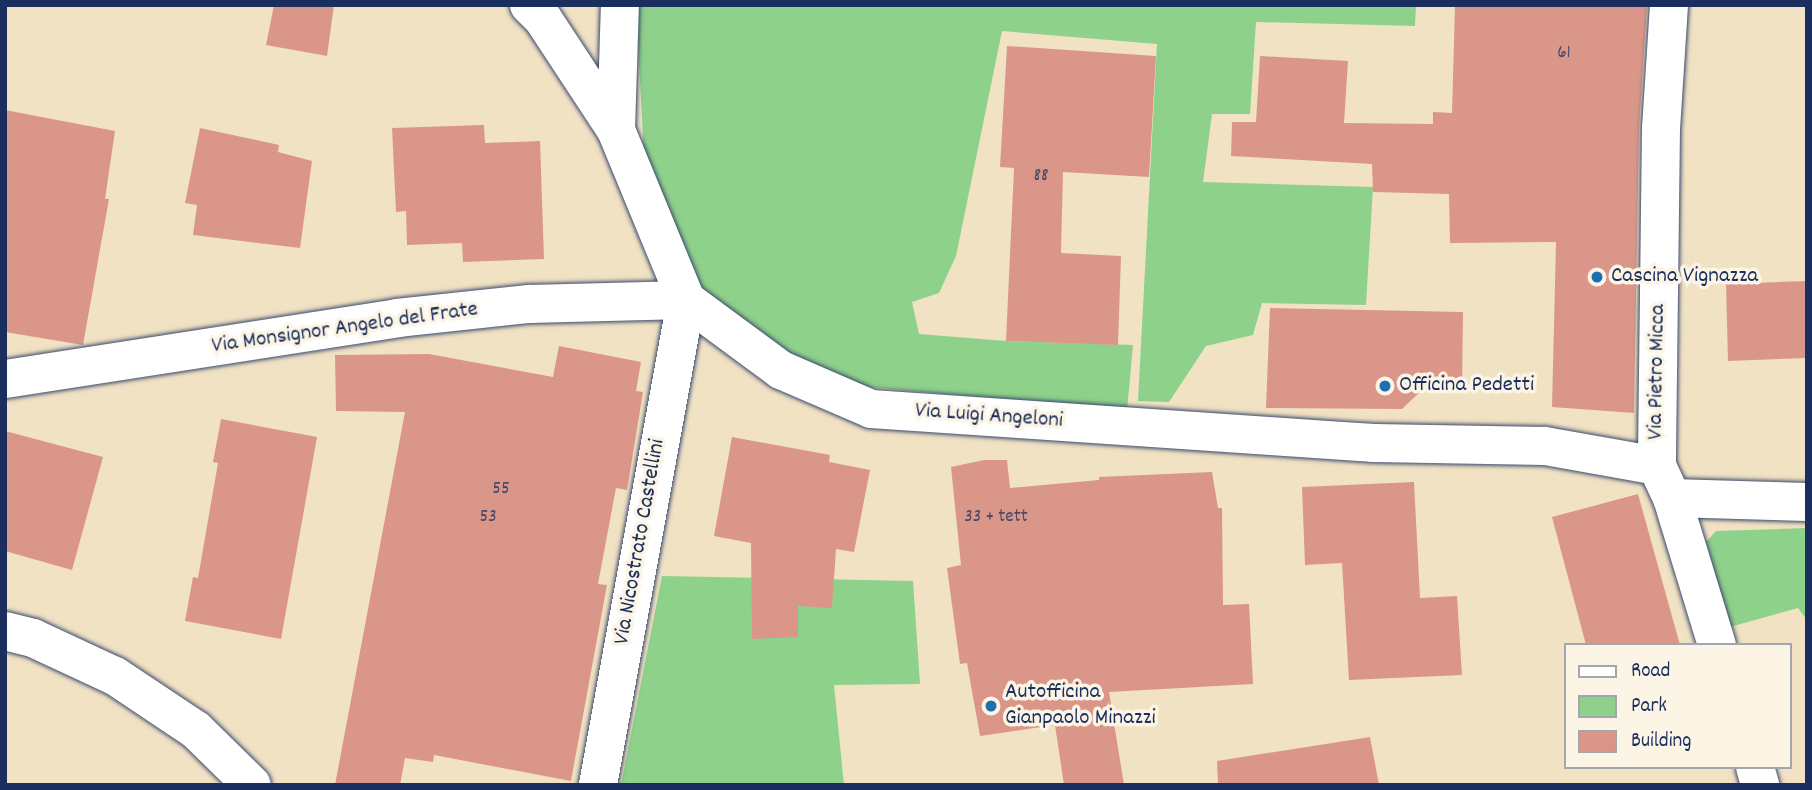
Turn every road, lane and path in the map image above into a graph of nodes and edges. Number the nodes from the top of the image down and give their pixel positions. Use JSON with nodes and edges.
{"nodes":[{"id":1,"x":528,"y":5,"type":"edge"},
{"id":2,"x":620,"y":5,"type":"edge"},
{"id":3,"x":1669,"y":5,"type":"edge"},
{"id":4,"x":616,"y":130,"type":"junction"},
{"id":5,"x":686,"y":300,"type":"junction"},
{"id":6,"x":5,"y":379,"type":"edge"},
{"id":7,"x":1665,"y":482,"type":"junction"},
{"id":8,"x":1807,"y":502,"type":"edge"},
{"id":9,"x":5,"y":631,"type":"edge"},
{"id":10,"x":1716,"y":643,"type":"edge"},
{"id":11,"x":252,"y":785,"type":"edge"},
{"id":12,"x":598,"y":785,"type":"edge"}],
"edges":[{"from":1,"to":4,"type":"street"},
{"from":2,"to":4,"type":"street"},
{"from":3,"to":7,"type":"street","name":"Via Pietro Micca"},
{"from":4,"to":5,"type":"street"},
{"from":5,"to":6,"type":"street","name":"Via Monsignor Angelo del Frate"},
{"from":5,"to":7,"type":"street","name":"Via Luigi Angeloni"},
{"from":5,"to":12,"type":"street","name":"Via Nicostrato Castellini"},
{"from":7,"to":8,"type":"street","name":"Via Luigi Angeloni"},
{"from":7,"to":10,"type":"street","name":"Via Pietro Micca"},
{"from":9,"to":11,"type":"street"}]}
